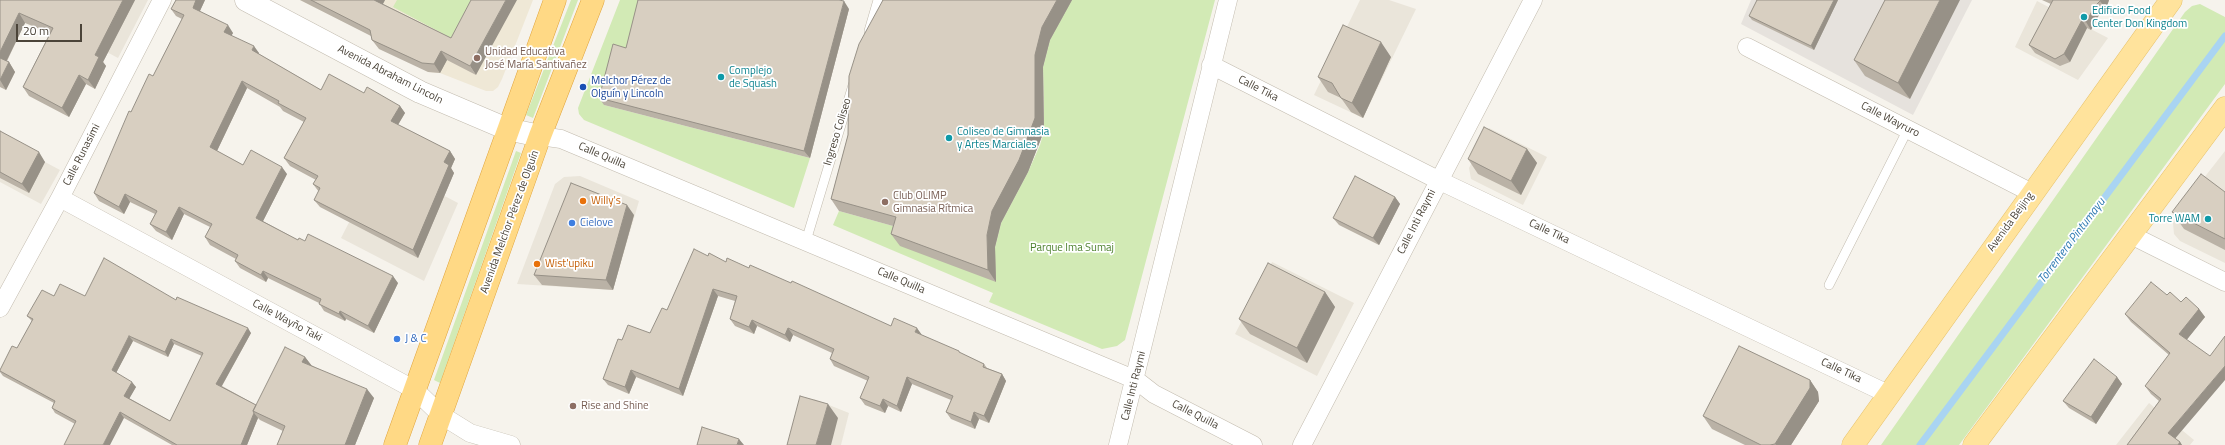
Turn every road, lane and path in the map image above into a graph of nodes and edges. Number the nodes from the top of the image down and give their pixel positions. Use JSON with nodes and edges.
{"nodes":[{"id":1,"x":162,"y":0,"type":"edge"},
{"id":2,"x":246,"y":0,"type":"edge"},
{"id":3,"x":555,"y":0,"type":"edge"},
{"id":4,"x":594,"y":0,"type":"edge"},
{"id":5,"x":878,"y":0,"type":"edge"},
{"id":6,"x":1228,"y":0,"type":"edge"},
{"id":7,"x":1533,"y":0,"type":"edge"},
{"id":8,"x":2171,"y":0,"type":"edge"},
{"id":9,"x":867,"y":38,"type":"edge"},
{"id":10,"x":1747,"y":47,"type":"dead end"},
{"id":11,"x":1211,"y":65,"type":"junction"},
{"id":12,"x":855,"y":76,"type":"edge"},
{"id":13,"x":2225,"y":108,"type":"edge"},
{"id":14,"x":507,"y":128,"type":"junction"},
{"id":15,"x":1908,"y":129,"type":"junction"},
{"id":16,"x":540,"y":136,"type":"junction"},
{"id":17,"x":1438,"y":180,"type":"junction"},
{"id":18,"x":2032,"y":193,"type":"junction"},
{"id":19,"x":60,"y":198,"type":"junction"},
{"id":20,"x":2131,"y":235,"type":"junction"},
{"id":21,"x":806,"y":241,"type":"junction"},
{"id":22,"x":2225,"y":282,"type":"edge"},
{"id":23,"x":1829,"y":285,"type":"dead end"},
{"id":24,"x":0,"y":308,"type":"edge"},
{"id":25,"x":1136,"y":380,"type":"junction"},
{"id":26,"x":416,"y":390,"type":"junction"},
{"id":27,"x":1888,"y":394,"type":"junction"},
{"id":28,"x":441,"y":415,"type":"junction"},
{"id":29,"x":396,"y":445,"type":"edge"},
{"id":30,"x":430,"y":445,"type":"edge"},
{"id":31,"x":511,"y":445,"type":"edge"},
{"id":32,"x":1118,"y":445,"type":"edge"},
{"id":33,"x":1253,"y":445,"type":"edge"},
{"id":34,"x":1302,"y":445,"type":"edge"},
{"id":35,"x":1853,"y":445,"type":"edge"},
{"id":36,"x":1974,"y":445,"type":"edge"}],
"edges":[{"from":1,"to":19,"type":"street","name":"Calle Runasimi"},
{"from":2,"to":14,"type":"street","name":"Avenida Abraham Lincoln"},
{"from":3,"to":14,"type":"highway"},
{"from":4,"to":16,"type":"highway","name":"Avenida Melchor Pérez de Olguín"},
{"from":5,"to":9,"type":"lane"},
{"from":6,"to":11,"type":"street","name":"Calle Inti Raymi"},
{"from":7,"to":17,"type":"street","name":"Calle Inti Raymi"},
{"from":8,"to":18,"type":"main road","name":"Avenida Beijing"},
{"from":10,"to":15,"type":"street","name":"Calle Wayruro"},
{"from":11,"to":17,"type":"street","name":"Calle Tika"},
{"from":11,"to":25,"type":"street","name":"Calle Inti Raymi"},
{"from":12,"to":21,"type":"lane","name":"Ingreso Coliseo"},
{"from":13,"to":20,"type":"main road"},
{"from":14,"to":16,"type":"street","name":"Avenida Abraham Lincoln"},
{"from":14,"to":26,"type":"highway"},
{"from":15,"to":18,"type":"street","name":"Calle Wayruro"},
{"from":15,"to":23,"type":"lane"},
{"from":16,"to":21,"type":"street","name":"Calle Quilla"},
{"from":16,"to":28,"type":"highway","name":"Avenida Melchor Pérez de Olguín"},
{"from":17,"to":27,"type":"street","name":"Calle Tika"},
{"from":17,"to":34,"type":"street","name":"Calle Inti Raymi"},
{"from":18,"to":27,"type":"main road","name":"Avenida Beijing"},
{"from":19,"to":24,"type":"street","name":"Calle Runasimi"},
{"from":19,"to":26,"type":"street","name":"Calle Wayño Taki"},
{"from":20,"to":22,"type":"street"},
{"from":20,"to":36,"type":"main road"},
{"from":21,"to":25,"type":"street","name":"Calle Quilla"},
{"from":25,"to":32,"type":"street","name":"Calle Inti Raymi"},
{"from":25,"to":33,"type":"street","name":"Calle Quilla"},
{"from":26,"to":28,"type":"street","name":"Calle Wayño Taki"},
{"from":26,"to":29,"type":"highway"},
{"from":27,"to":35,"type":"main road","name":"Avenida Beijing"},
{"from":28,"to":30,"type":"highway","name":"Avenida Melchor Pérez de Olguín"},
{"from":28,"to":31,"type":"street","name":"Calle Wayño Taki"}]}
